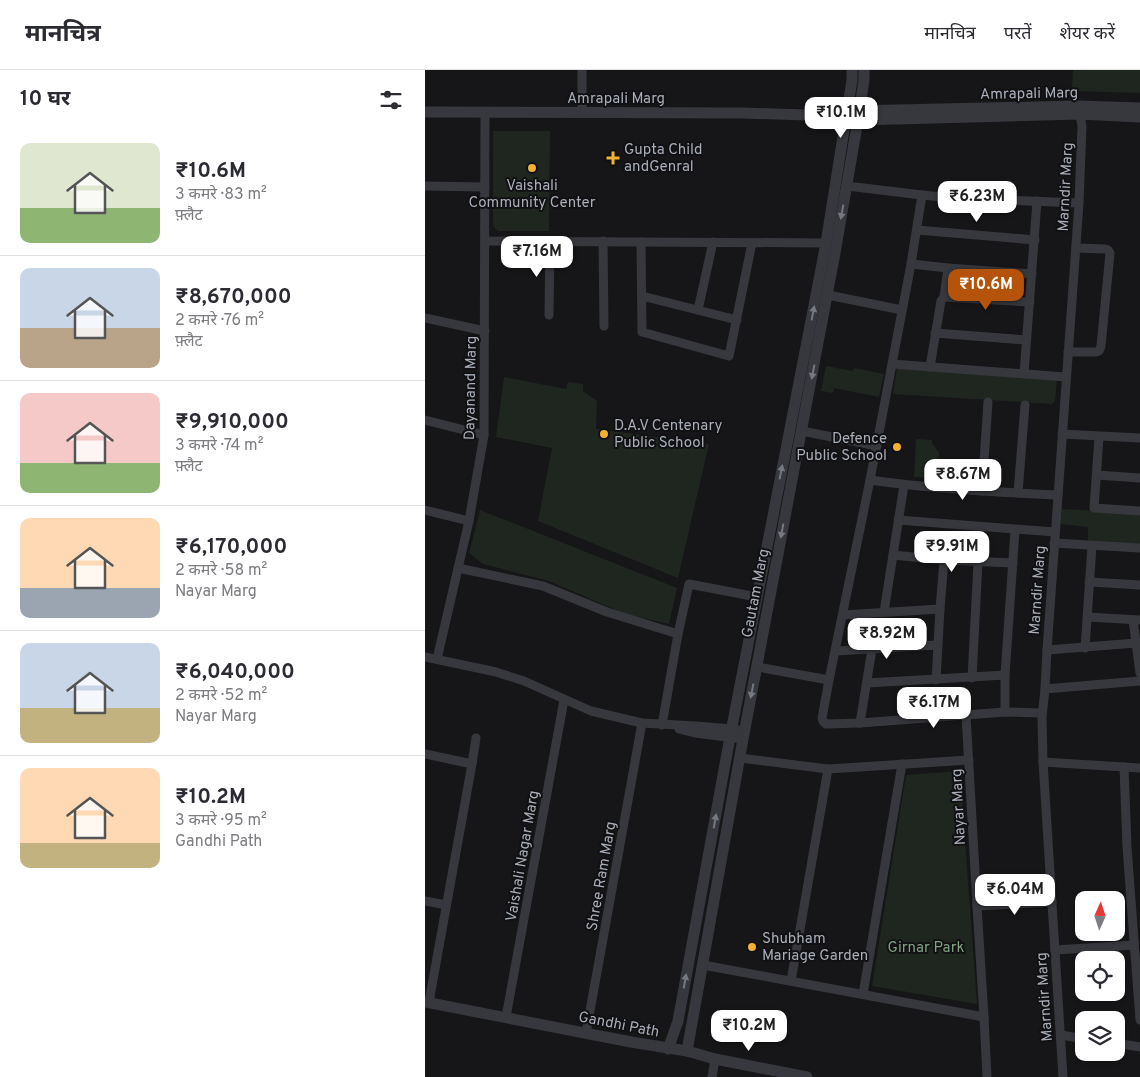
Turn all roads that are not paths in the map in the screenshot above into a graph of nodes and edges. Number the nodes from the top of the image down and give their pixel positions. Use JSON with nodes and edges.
{"nodes":[{"id":1,"x":582,"y":70,"type":"edge"},
{"id":2,"x":864,"y":70,"type":"edge"},
{"id":3,"x":852,"y":75,"type":"edge"},
{"id":4,"x":1140,"y":108,"type":"edge"},
{"id":5,"x":1079,"y":110,"type":"junction"},
{"id":6,"x":425,"y":112,"type":"edge"},
{"id":7,"x":485,"y":113,"type":"junction"},
{"id":8,"x":582,"y":113,"type":"junction"},
{"id":9,"x":846,"y":115,"type":"junction"},
{"id":10,"x":859,"y":115,"type":"junction"},
{"id":11,"x":1140,"y":117,"type":"edge"},
{"id":12,"x":425,"y":186,"type":"edge"},
{"id":13,"x":847,"y":186,"type":"junction"},
{"id":14,"x":485,"y":187,"type":"junction"},
{"id":15,"x":922,"y":195,"type":"junction"},
{"id":16,"x":1037,"y":201,"type":"junction"},
{"id":17,"x":1079,"y":203,"type":"junction"},
{"id":18,"x":917,"y":230,"type":"junction"},
{"id":19,"x":1035,"y":240,"type":"junction"},
{"id":20,"x":485,"y":241,"type":"junction"},
{"id":21,"x":549,"y":241,"type":"junction"},
{"id":22,"x":603,"y":241,"type":"junction"},
{"id":23,"x":641,"y":242,"type":"junction"},
{"id":24,"x":713,"y":242,"type":"junction"},
{"id":25,"x":752,"y":242,"type":"junction"},
{"id":26,"x":826,"y":243,"type":"junction"},
{"id":27,"x":1076,"y":248,"type":"junction"},
{"id":28,"x":911,"y":264,"type":"junction"},
{"id":29,"x":948,"y":268,"type":"junction"},
{"id":30,"x":1032,"y":274,"type":"junction"},
{"id":31,"x":827,"y":295,"type":"junction"},
{"id":32,"x":642,"y":296,"type":"junction"},
{"id":33,"x":944,"y":296,"type":"junction"},
{"id":34,"x":1030,"y":302,"type":"junction"},
{"id":35,"x":698,"y":310,"type":"junction"},
{"id":36,"x":902,"y":310,"type":"junction"},
{"id":37,"x":549,"y":315,"type":"dead end"},
{"id":38,"x":425,"y":318,"type":"edge"},
{"id":39,"x":737,"y":320,"type":"junction"},
{"id":40,"x":604,"y":326,"type":"dead end"},
{"id":41,"x":485,"y":331,"type":"junction"},
{"id":42,"x":935,"y":333,"type":"junction"},
{"id":43,"x":1027,"y":340,"type":"junction"},
{"id":44,"x":1068,"y":352,"type":"junction"},
{"id":45,"x":892,"y":364,"type":"junction"},
{"id":46,"x":930,"y":367,"type":"junction"},
{"id":47,"x":1024,"y":374,"type":"junction"},
{"id":48,"x":1066,"y":377,"type":"junction"},
{"id":49,"x":988,"y":402,"type":"dead end"},
{"id":50,"x":1025,"y":405,"type":"dead end"},
{"id":51,"x":425,"y":420,"type":"edge"},
{"id":52,"x":802,"y":431,"type":"junction"},
{"id":53,"x":1062,"y":434,"type":"junction"},
{"id":54,"x":484,"y":435,"type":"junction"},
{"id":55,"x":1099,"y":437,"type":"junction"},
{"id":56,"x":1140,"y":438,"type":"edge"},
{"id":57,"x":880,"y":445,"type":"junction"},
{"id":58,"x":1097,"y":475,"type":"junction"},
{"id":59,"x":1140,"y":478,"type":"edge"},
{"id":60,"x":871,"y":480,"type":"junction"},
{"id":61,"x":904,"y":485,"type":"junction"},
{"id":62,"x":982,"y":490,"type":"junction"},
{"id":63,"x":1018,"y":493,"type":"junction"},
{"id":64,"x":1058,"y":495,"type":"junction"},
{"id":65,"x":425,"y":510,"type":"edge"},
{"id":66,"x":1140,"y":511,"type":"edge"},
{"id":67,"x":898,"y":520,"type":"junction"},
{"id":68,"x":469,"y":521,"type":"junction"},
{"id":69,"x":1015,"y":530,"type":"junction"},
{"id":70,"x":1055,"y":532,"type":"junction"},
{"id":71,"x":1054,"y":543,"type":"junction"},
{"id":72,"x":1091,"y":546,"type":"junction"},
{"id":73,"x":1140,"y":548,"type":"edge"},
{"id":74,"x":893,"y":555,"type":"junction"},
{"id":75,"x":944,"y":560,"type":"junction"},
{"id":76,"x":978,"y":562,"type":"junction"},
{"id":77,"x":1013,"y":563,"type":"junction"},
{"id":78,"x":458,"y":568,"type":"junction"},
{"id":79,"x":1089,"y":582,"type":"junction"},
{"id":80,"x":1140,"y":585,"type":"edge"},
{"id":81,"x":757,"y":597,"type":"junction"},
{"id":82,"x":940,"y":609,"type":"junction"},
{"id":83,"x":884,"y":612,"type":"junction"},
{"id":84,"x":843,"y":615,"type":"junction"},
{"id":85,"x":1088,"y":617,"type":"junction"},
{"id":86,"x":1136,"y":620,"type":"edge"},
{"id":87,"x":678,"y":634,"type":"junction"},
{"id":88,"x":1136,"y":643,"type":"junction"},
{"id":89,"x":937,"y":645,"type":"junction"},
{"id":90,"x":1085,"y":648,"type":"junction"},
{"id":91,"x":873,"y":649,"type":"junction"},
{"id":92,"x":1047,"y":650,"type":"junction"},
{"id":93,"x":835,"y":651,"type":"junction"},
{"id":94,"x":425,"y":657,"type":"edge"},
{"id":95,"x":437,"y":660,"type":"junction"},
{"id":96,"x":757,"y":667,"type":"junction"},
{"id":97,"x":1140,"y":673,"type":"edge"},
{"id":98,"x":1005,"y":675,"type":"junction"},
{"id":99,"x":972,"y":678,"type":"junction"},
{"id":100,"x":829,"y":680,"type":"junction"},
{"id":101,"x":936,"y":680,"type":"junction"},
{"id":102,"x":1140,"y":681,"type":"edge"},
{"id":103,"x":867,"y":683,"type":"junction"},
{"id":104,"x":1045,"y":689,"type":"junction"},
{"id":105,"x":564,"y":700,"type":"junction"},
{"id":106,"x":1005,"y":712,"type":"junction"},
{"id":107,"x":1042,"y":713,"type":"junction"},
{"id":108,"x":966,"y":715,"type":"junction"},
{"id":109,"x":642,"y":723,"type":"junction"},
{"id":110,"x":859,"y":723,"type":"junction"},
{"id":111,"x":662,"y":725,"type":"junction"},
{"id":112,"x":731,"y":733,"type":"junction"},
{"id":113,"x":743,"y":735,"type":"junction"},
{"id":114,"x":476,"y":738,"type":"dead end"},
{"id":115,"x":425,"y":754,"type":"edge"},
{"id":116,"x":740,"y":758,"type":"junction"},
{"id":117,"x":969,"y":760,"type":"junction"},
{"id":118,"x":1043,"y":762,"type":"junction"},
{"id":119,"x":472,"y":764,"type":"junction"},
{"id":120,"x":902,"y":764,"type":"junction"},
{"id":121,"x":1124,"y":767,"type":"junction"},
{"id":122,"x":1140,"y":768,"type":"edge"},
{"id":123,"x":828,"y":769,"type":"junction"},
{"id":124,"x":425,"y":901,"type":"edge"},
{"id":125,"x":1052,"y":902,"type":"junction"},
{"id":126,"x":446,"y":905,"type":"junction"},
{"id":127,"x":977,"y":906,"type":"junction"},
{"id":128,"x":1134,"y":945,"type":"junction"},
{"id":129,"x":1055,"y":950,"type":"junction"},
{"id":130,"x":703,"y":964,"type":"junction"},
{"id":131,"x":791,"y":981,"type":"junction"},
{"id":132,"x":863,"y":994,"type":"junction"},
{"id":133,"x":427,"y":1002,"type":"edge"},
{"id":134,"x":506,"y":1017,"type":"junction"},
{"id":135,"x":985,"y":1017,"type":"junction"},
{"id":136,"x":1140,"y":1020,"type":"edge"},
{"id":137,"x":586,"y":1033,"type":"junction"},
{"id":138,"x":1061,"y":1035,"type":"junction"},
{"id":139,"x":1075,"y":1037,"type":"edge"},
{"id":140,"x":1125,"y":1044,"type":"edge"},
{"id":141,"x":1140,"y":1047,"type":"edge"},
{"id":142,"x":668,"y":1049,"type":"junction"},
{"id":143,"x":687,"y":1051,"type":"junction"},
{"id":144,"x":715,"y":1059,"type":"junction"},
{"id":145,"x":712,"y":1077,"type":"edge"},
{"id":146,"x":807,"y":1077,"type":"edge"},
{"id":147,"x":987,"y":1077,"type":"edge"},
{"id":148,"x":1063,"y":1077,"type":"edge"}],
"edges":[{"from":1,"to":8,"type":"street"},
{"from":2,"to":10,"type":"street"},
{"from":3,"to":9,"type":"street","name":"Gautam Marg"},
{"from":4,"to":5,"type":"street","name":"Amrapali Marg"},
{"from":5,"to":10,"type":"street","name":"Amrapali Marg"},
{"from":5,"to":10,"type":"street","name":"Amrapali Marg"},
{"from":5,"to":11,"type":"street","name":"Amrapali Marg"},
{"from":5,"to":17,"type":"street","name":"Marndir Marg"},
{"from":6,"to":7,"type":"street","name":"Amrapali Marg"},
{"from":7,"to":8,"type":"street","name":"Amrapali Marg"},
{"from":7,"to":14,"type":"street","name":"Dayanand Marg"},
{"from":8,"to":9,"type":"street","name":"Amrapali Marg"},
{"from":9,"to":10,"type":"street","name":"Amrapali Marg"},
{"from":9,"to":26,"type":"street","name":"Gautam Marg"},
{"from":10,"to":13,"type":"street","name":"Gautam Marg"},
{"from":12,"to":14,"type":"street"},
{"from":13,"to":15,"type":"street"},
{"from":13,"to":31,"type":"street","name":"Gautam Marg","one_way":true},
{"from":14,"to":20,"type":"street","name":"Dayanand Marg"},
{"from":15,"to":16,"type":"street"},
{"from":15,"to":18,"type":"street"},
{"from":16,"to":17,"type":"street"},
{"from":16,"to":19,"type":"street"},
{"from":17,"to":27,"type":"street","name":"Marndir Marg"},
{"from":18,"to":19,"type":"street"},
{"from":18,"to":28,"type":"street"},
{"from":19,"to":30,"type":"street"},
{"from":20,"to":21,"type":"street"},
{"from":20,"to":41,"type":"street","name":"Dayanand Marg"},
{"from":21,"to":22,"type":"street"},
{"from":21,"to":37,"type":"street"},
{"from":22,"to":23,"type":"street"},
{"from":22,"to":40,"type":"street"},
{"from":23,"to":24,"type":"street"},
{"from":23,"to":32,"type":"street"},
{"from":24,"to":25,"type":"street"},
{"from":24,"to":35,"type":"street"},
{"from":25,"to":26,"type":"street"},
{"from":25,"to":39,"type":"street"},
{"from":81,"to":26,"type":"street","name":"Gautam Marg","one_way":true},
{"from":27,"to":44,"type":"street","name":"Marndir Marg"},
{"from":27,"to":44,"type":"street"},
{"from":28,"to":29,"type":"street"},
{"from":28,"to":36,"type":"street"},
{"from":29,"to":30,"type":"street"},
{"from":29,"to":33,"type":"street"},
{"from":30,"to":34,"type":"street"},
{"from":31,"to":36,"type":"street"},
{"from":31,"to":52,"type":"street","name":"Gautam Marg","one_way":true},
{"from":32,"to":35,"type":"street"},
{"from":32,"to":39,"type":"street"},
{"from":33,"to":34,"type":"street"},
{"from":33,"to":42,"type":"street"},
{"from":34,"to":43,"type":"street"},
{"from":35,"to":39,"type":"street"},
{"from":36,"to":45,"type":"street"},
{"from":38,"to":41,"type":"street"},
{"from":41,"to":54,"type":"street","name":"Dayanand Marg"},
{"from":42,"to":43,"type":"street"},
{"from":42,"to":46,"type":"street"},
{"from":43,"to":47,"type":"street"},
{"from":44,"to":48,"type":"street","name":"Marndir Marg"},
{"from":45,"to":46,"type":"street"},
{"from":45,"to":57,"type":"street"},
{"from":46,"to":47,"type":"street"},
{"from":47,"to":48,"type":"street"},
{"from":48,"to":53,"type":"street","name":"Marndir Marg"},
{"from":49,"to":62,"type":"street"},
{"from":50,"to":63,"type":"street"},
{"from":51,"to":54,"type":"street"},
{"from":52,"to":57,"type":"street"},
{"from":52,"to":96,"type":"street","name":"Gautam Marg","one_way":true},
{"from":53,"to":55,"type":"street"},
{"from":53,"to":64,"type":"street","name":"Marndir Marg"},
{"from":54,"to":68,"type":"street","name":"Dayanand Marg"},
{"from":55,"to":56,"type":"street"},
{"from":55,"to":58,"type":"street"},
{"from":57,"to":60,"type":"street"},
{"from":58,"to":59,"type":"street"},
{"from":58,"to":66,"type":"street"},
{"from":60,"to":61,"type":"street"},
{"from":60,"to":84,"type":"street"},
{"from":61,"to":62,"type":"street"},
{"from":61,"to":67,"type":"street"},
{"from":62,"to":63,"type":"street"},
{"from":63,"to":64,"type":"street"},
{"from":64,"to":70,"type":"street","name":"Marndir Marg"},
{"from":65,"to":68,"type":"street"},
{"from":67,"to":69,"type":"street"},
{"from":67,"to":74,"type":"street"},
{"from":68,"to":78,"type":"street","name":"Dayanand Marg"},
{"from":69,"to":70,"type":"street"},
{"from":69,"to":77,"type":"street"},
{"from":70,"to":71,"type":"street","name":"Marndir Marg"},
{"from":71,"to":72,"type":"street"},
{"from":71,"to":92,"type":"street","name":"Marndir Marg"},
{"from":72,"to":73,"type":"street"},
{"from":72,"to":79,"type":"street"},
{"from":74,"to":75,"type":"street"},
{"from":74,"to":83,"type":"street"},
{"from":75,"to":76,"type":"street"},
{"from":75,"to":82,"type":"street"},
{"from":76,"to":77,"type":"street"},
{"from":76,"to":99,"type":"street"},
{"from":77,"to":98,"type":"street"},
{"from":78,"to":87,"type":"street"},
{"from":78,"to":95,"type":"street","name":"Dayanand Marg"},
{"from":79,"to":80,"type":"street"},
{"from":79,"to":85,"type":"street"},
{"from":81,"to":87,"type":"street"},
{"from":81,"to":112,"type":"street","name":"Gautam Marg"},
{"from":82,"to":83,"type":"street"},
{"from":82,"to":89,"type":"street"},
{"from":83,"to":84,"type":"street"},
{"from":84,"to":93,"type":"street"},
{"from":85,"to":86,"type":"street"},
{"from":85,"to":90,"type":"street"},
{"from":86,"to":88,"type":"street"},
{"from":87,"to":111,"type":"street"},
{"from":88,"to":90,"type":"street"},
{"from":88,"to":97,"type":"street"},
{"from":89,"to":91,"type":"street"},
{"from":89,"to":101,"type":"street"},
{"from":90,"to":92,"type":"street"},
{"from":91,"to":93,"type":"street"},
{"from":91,"to":103,"type":"street"},
{"from":92,"to":104,"type":"street","name":"Marndir Marg"},
{"from":93,"to":100,"type":"street"},
{"from":94,"to":95,"type":"street"},
{"from":95,"to":105,"type":"street"},
{"from":96,"to":100,"type":"street"},
{"from":96,"to":113,"type":"street","name":"Gautam Marg","one_way":true},
{"from":98,"to":99,"type":"street"},
{"from":98,"to":106,"type":"street"},
{"from":99,"to":101,"type":"street"},
{"from":100,"to":110,"type":"street"},
{"from":101,"to":103,"type":"street"},
{"from":102,"to":104,"type":"street"},
{"from":103,"to":110,"type":"street"},
{"from":104,"to":107,"type":"street","name":"Marndir Marg"},
{"from":105,"to":109,"type":"street"},
{"from":105,"to":134,"type":"street","name":"Vaishali Nagar Marg"},
{"from":106,"to":107,"type":"street"},
{"from":106,"to":108,"type":"street"},
{"from":107,"to":118,"type":"street","name":"Marndir Marg"},
{"from":108,"to":110,"type":"street"},
{"from":108,"to":117,"type":"street","name":"Nayar Marg"},
{"from":109,"to":111,"type":"street"},
{"from":109,"to":137,"type":"street","name":"Shree Ram Marg"},
{"from":111,"to":112,"type":"street"},
{"from":112,"to":113,"type":"street"},
{"from":142,"to":112,"type":"street","name":"Gautam Marg","one_way":true},
{"from":113,"to":116,"type":"street","name":"Gautam Marg"},
{"from":114,"to":119,"type":"street"},
{"from":115,"to":119,"type":"street"},
{"from":116,"to":123,"type":"street"},
{"from":116,"to":130,"type":"street","name":"Gautam Marg"},
{"from":117,"to":120,"type":"street"},
{"from":117,"to":127,"type":"street","name":"Nayar Marg"},
{"from":118,"to":121,"type":"street"},
{"from":118,"to":125,"type":"street","name":"Marndir Marg"},
{"from":119,"to":126,"type":"street"},
{"from":120,"to":123,"type":"street"},
{"from":120,"to":132,"type":"street"},
{"from":121,"to":122,"type":"street"},
{"from":121,"to":128,"type":"street"},
{"from":123,"to":131,"type":"street"},
{"from":124,"to":126,"type":"street"},
{"from":125,"to":127,"type":"street"},
{"from":125,"to":129,"type":"street","name":"Marndir Marg"},
{"from":126,"to":133,"type":"street"},
{"from":127,"to":135,"type":"street","name":"Nayar Marg"},
{"from":128,"to":129,"type":"street"},
{"from":128,"to":136,"type":"street"},
{"from":129,"to":138,"type":"street","name":"Marndir Marg"},
{"from":130,"to":131,"type":"street"},
{"from":130,"to":143,"type":"street","name":"Gautam Marg"},
{"from":131,"to":132,"type":"street"},
{"from":132,"to":135,"type":"street"},
{"from":133,"to":134,"type":"street","name":"Gandhi Path"},
{"from":134,"to":137,"type":"street","name":"Gandhi Path"},
{"from":135,"to":147,"type":"street","name":"Nayar Marg"},
{"from":137,"to":142,"type":"street","name":"Gandhi Path"},
{"from":138,"to":139,"type":"street"},
{"from":138,"to":148,"type":"street","name":"Marndir Marg"},
{"from":140,"to":141,"type":"street"},
{"from":142,"to":143,"type":"street","name":"Gandhi Path"},
{"from":143,"to":144,"type":"street","name":"Gandhi Path"},
{"from":144,"to":145,"type":"street"},
{"from":144,"to":146,"type":"street","name":"Gandhi Path"}]}
